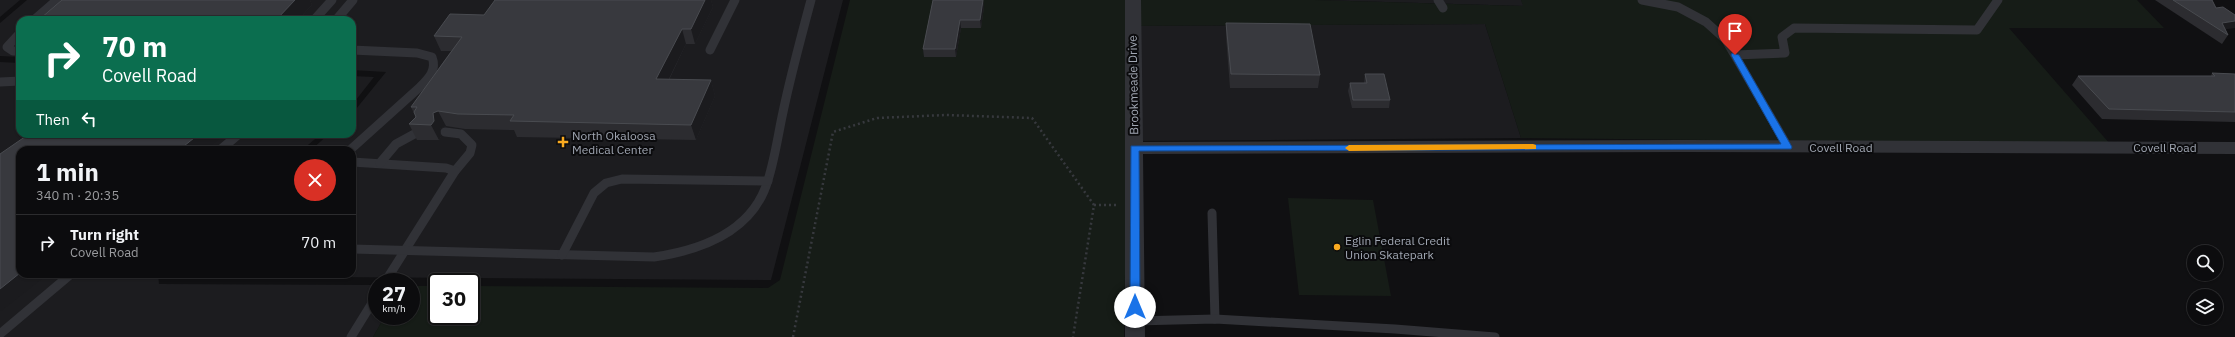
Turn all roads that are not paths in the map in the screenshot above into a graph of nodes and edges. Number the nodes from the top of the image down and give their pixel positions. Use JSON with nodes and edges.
{"nodes":[{"id":1,"x":57,"y":0,"type":"edge"},
{"id":2,"x":332,"y":0,"type":"edge"},
{"id":3,"x":353,"y":0,"type":"edge"},
{"id":4,"x":735,"y":0,"type":"edge"},
{"id":5,"x":811,"y":0,"type":"edge"},
{"id":6,"x":1132,"y":0,"type":"edge"},
{"id":7,"x":1438,"y":0,"type":"edge"},
{"id":8,"x":1642,"y":0,"type":"edge"},
{"id":9,"x":1998,"y":0,"type":"edge"},
{"id":10,"x":1676,"y":4,"type":"edge"},
{"id":11,"x":1443,"y":8,"type":"dead end"},
{"id":12,"x":39,"y":16,"type":"edge"},
{"id":13,"x":318,"y":16,"type":"edge"},
{"id":14,"x":339,"y":16,"type":"edge"},
{"id":15,"x":16,"y":37,"type":"edge"},
{"id":16,"x":356,"y":50,"type":"edge"},
{"id":17,"x":710,"y":50,"type":"dead end"},
{"id":18,"x":16,"y":51,"type":"edge"},
{"id":19,"x":1735,"y":55,"type":"junction"},
{"id":20,"x":16,"y":81,"type":"edge"},
{"id":21,"x":0,"y":82,"type":"edge"},
{"id":22,"x":418,"y":132,"type":"edge"},
{"id":23,"x":445,"y":132,"type":"dead end"},
{"id":24,"x":234,"y":138,"type":"edge"},
{"id":25,"x":225,"y":146,"type":"edge"},
{"id":26,"x":354,"y":146,"type":"edge"},
{"id":27,"x":1788,"y":147,"type":"junction"},
{"id":28,"x":1134,"y":148,"type":"junction"},
{"id":29,"x":2235,"y":148,"type":"edge"},
{"id":30,"x":356,"y":162,"type":"edge"},
{"id":31,"x":380,"y":163,"type":"junction"},
{"id":32,"x":455,"y":171,"type":"junction"},
{"id":33,"x":768,"y":181,"type":"junction"},
{"id":34,"x":1212,"y":213,"type":"dead end"},
{"id":35,"x":356,"y":250,"type":"edge"},
{"id":36,"x":405,"y":250,"type":"junction"},
{"id":37,"x":562,"y":255,"type":"junction"},
{"id":38,"x":391,"y":273,"type":"edge"},
{"id":39,"x":67,"y":278,"type":"edge"},
{"id":40,"x":368,"y":308,"type":"edge"},
{"id":41,"x":1215,"y":319,"type":"junction"},
{"id":42,"x":1135,"y":329,"type":"edge"},
{"id":43,"x":0,"y":334,"type":"edge"},
{"id":44,"x":350,"y":337,"type":"edge"},
{"id":45,"x":1495,"y":337,"type":"edge"}],
"edges":[{"from":1,"to":12,"type":"lane"},
{"from":2,"to":13,"type":"lane"},
{"from":3,"to":14,"type":"lane"},
{"from":4,"to":17,"type":"lane"},
{"from":5,"to":33,"type":"lane"},
{"from":6,"to":28,"type":"street","name":"Brookmeade Drive"},
{"from":7,"to":11,"type":"lane"},
{"from":8,"to":10,"type":"lane"},
{"from":9,"to":19,"type":"lane"},
{"from":10,"to":19,"type":"lane"},
{"from":15,"to":18,"type":"lane"},
{"from":16,"to":26,"type":"lane"},
{"from":19,"to":27,"type":"lane"},
{"from":20,"to":21,"type":"lane"},
{"from":22,"to":31,"type":"lane"},
{"from":23,"to":32,"type":"lane"},
{"from":24,"to":25,"type":"lane"},
{"from":27,"to":28,"type":"street","name":"Covell Road"},
{"from":27,"to":29,"type":"street","name":"Covell Road"},
{"from":28,"to":42,"type":"street","name":"Brookmeade Drive"},
{"from":30,"to":31,"type":"lane"},
{"from":31,"to":32,"type":"lane"},
{"from":32,"to":36,"type":"lane"},
{"from":33,"to":37,"type":"lane"},
{"from":33,"to":37,"type":"lane"},
{"from":34,"to":41,"type":"lane"},
{"from":35,"to":36,"type":"lane"},
{"from":36,"to":37,"type":"lane"},
{"from":36,"to":38,"type":"lane"},
{"from":39,"to":43,"type":"lane"},
{"from":40,"to":44,"type":"lane"},
{"from":41,"to":42,"type":"lane"},
{"from":41,"to":45,"type":"lane"}]}
